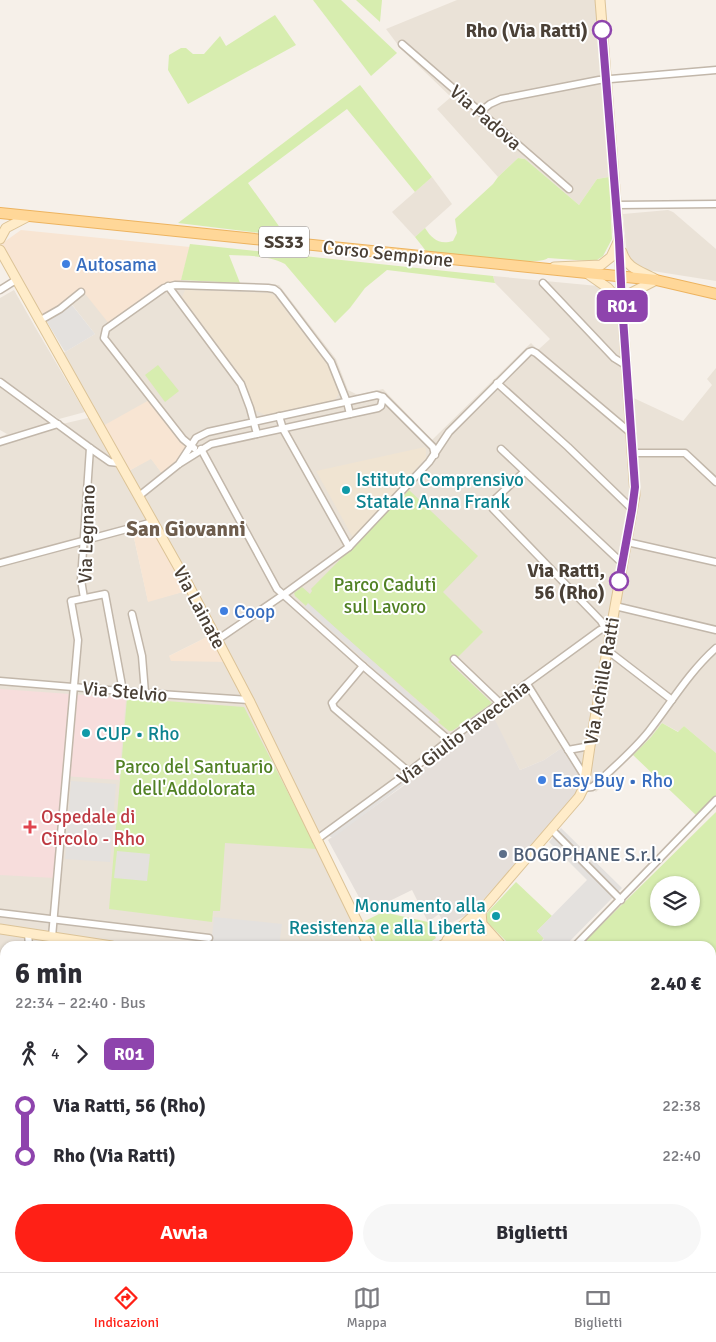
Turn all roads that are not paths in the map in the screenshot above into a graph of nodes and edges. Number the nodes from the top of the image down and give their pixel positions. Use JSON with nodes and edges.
{"nodes":[{"id":1,"x":600,"y":0,"type":"edge"},
{"id":2,"x":402,"y":44,"type":"dead end"},
{"id":3,"x":716,"y":70,"type":"edge"},
{"id":4,"x":606,"y":80,"type":"junction"},
{"id":5,"x":480,"y":112,"type":"junction"},
{"id":6,"x":570,"y":189,"type":"dead end"},
{"id":7,"x":716,"y":204,"type":"edge"},
{"id":8,"x":616,"y":205,"type":"junction"},
{"id":9,"x":0,"y":213,"type":"edge"},
{"id":10,"x":27,"y":216,"type":"junction"},
{"id":11,"x":0,"y":239,"type":"edge"},
{"id":12,"x":619,"y":240,"type":"junction"},
{"id":13,"x":0,"y":250,"type":"edge"},
{"id":14,"x":542,"y":269,"type":"junction"},
{"id":15,"x":588,"y":274,"type":"junction"},
{"id":16,"x":621,"y":278,"type":"junction"},
{"id":17,"x":16,"y":280,"type":"junction"},
{"id":18,"x":656,"y":280,"type":"junction"},
{"id":19,"x":543,"y":283,"type":"dead end"},
{"id":20,"x":168,"y":286,"type":"junction"},
{"id":21,"x":0,"y":290,"type":"edge"},
{"id":22,"x":81,"y":292,"type":"dead end"},
{"id":23,"x":716,"y":294,"type":"edge"},
{"id":24,"x":622,"y":304,"type":"junction"},
{"id":25,"x":39,"y":321,"type":"junction"},
{"id":26,"x":627,"y":366,"type":"junction"},
{"id":27,"x":0,"y":382,"type":"edge"},
{"id":28,"x":498,"y":383,"type":"junction"},
{"id":29,"x":383,"y":397,"type":"junction"},
{"id":30,"x":347,"y":402,"type":"junction"},
{"id":31,"x":350,"y":414,"type":"junction"},
{"id":32,"x":279,"y":416,"type":"junction"},
{"id":33,"x":254,"y":422,"type":"junction"},
{"id":34,"x":58,"y":424,"type":"junction"},
{"id":35,"x":283,"y":429,"type":"junction"},
{"id":36,"x":256,"y":434,"type":"junction"},
{"id":37,"x":632,"y":434,"type":"junction"},
{"id":38,"x":196,"y":438,"type":"junction"},
{"id":39,"x":0,"y":442,"type":"edge"},
{"id":40,"x":192,"y":446,"type":"junction"},
{"id":41,"x":90,"y":448,"type":"junction"},
{"id":42,"x":201,"y":449,"type":"junction"},
{"id":43,"x":501,"y":449,"type":"dead end"},
{"id":44,"x":632,"y":453,"type":"junction"},
{"id":45,"x":435,"y":455,"type":"junction"},
{"id":46,"x":119,"y":463,"type":"junction"},
{"id":47,"x":179,"y":464,"type":"junction"},
{"id":48,"x":524,"y":472,"type":"junction"},
{"id":49,"x":716,"y":482,"type":"edge"},
{"id":50,"x":139,"y":496,"type":"junction"},
{"id":51,"x":632,"y":510,"type":"junction"},
{"id":52,"x":153,"y":522,"type":"junction"},
{"id":53,"x":83,"y":540,"type":"junction"},
{"id":54,"x":627,"y":542,"type":"junction"},
{"id":55,"x":348,"y":546,"type":"junction"},
{"id":56,"x":716,"y":562,"type":"edge"},
{"id":57,"x":0,"y":563,"type":"edge"},
{"id":58,"x":623,"y":564,"type":"junction"},
{"id":59,"x":283,"y":595,"type":"junction"},
{"id":60,"x":84,"y":598,"type":"junction"},
{"id":61,"x":615,"y":606,"type":"junction"},
{"id":62,"x":132,"y":614,"type":"dead end"},
{"id":63,"x":608,"y":628,"type":"junction"},
{"id":64,"x":716,"y":630,"type":"edge"},
{"id":65,"x":217,"y":640,"type":"junction"},
{"id":66,"x":716,"y":648,"type":"edge"},
{"id":67,"x":607,"y":650,"type":"junction"},
{"id":68,"x":454,"y":659,"type":"dead end"},
{"id":69,"x":363,"y":666,"type":"junction"},
{"id":70,"x":0,"y":679,"type":"edge"},
{"id":71,"x":528,"y":684,"type":"junction"},
{"id":72,"x":74,"y":687,"type":"junction"},
{"id":73,"x":123,"y":691,"type":"junction"},
{"id":74,"x":145,"y":693,"type":"junction"},
{"id":75,"x":249,"y":700,"type":"junction"},
{"id":76,"x":672,"y":700,"type":"junction"},
{"id":77,"x":500,"y":703,"type":"junction"},
{"id":78,"x":449,"y":740,"type":"junction"},
{"id":79,"x":590,"y":746,"type":"junction"},
{"id":80,"x":568,"y":750,"type":"junction"},
{"id":81,"x":409,"y":772,"type":"junction"},
{"id":82,"x":585,"y":777,"type":"junction"},
{"id":83,"x":584,"y":788,"type":"junction"},
{"id":84,"x":716,"y":800,"type":"edge"},
{"id":85,"x":550,"y":829,"type":"junction"},
{"id":86,"x":316,"y":840,"type":"junction"},
{"id":87,"x":621,"y":900,"type":"junction"},
{"id":88,"x":481,"y":911,"type":"junction"},
{"id":89,"x":0,"y":913,"type":"edge"},
{"id":90,"x":54,"y":919,"type":"junction"},
{"id":91,"x":0,"y":929,"type":"edge"},
{"id":92,"x":28,"y":933,"type":"junction"},
{"id":93,"x":52,"y":936,"type":"junction"},
{"id":94,"x":474,"y":937,"type":"junction"},
{"id":95,"x":209,"y":938,"type":"dead end"},
{"id":96,"x":29,"y":941,"type":"edge"},
{"id":97,"x":82,"y":941,"type":"edge"},
{"id":98,"x":366,"y":941,"type":"edge"},
{"id":99,"x":447,"y":941,"type":"edge"},
{"id":100,"x":452,"y":941,"type":"edge"},
{"id":101,"x":490,"y":941,"type":"edge"},
{"id":102,"x":497,"y":941,"type":"edge"},
{"id":103,"x":579,"y":941,"type":"edge"}],
"edges":[{"from":1,"to":4,"type":"street","name":"Via Achille Ratti"},
{"from":2,"to":5,"type":"street","name":"Via Padova"},
{"from":3,"to":4,"type":"street"},
{"from":4,"to":5,"type":"street"},
{"from":4,"to":8,"type":"street","name":"Via Achille Ratti"},
{"from":5,"to":6,"type":"street","name":"Via Padova"},
{"from":7,"to":8,"type":"street"},
{"from":8,"to":12,"type":"street","name":"Via Achille Ratti"},
{"from":9,"to":10,"type":"main road","name":"Corso Sempione","number":"SS33"},
{"from":10,"to":11,"type":"street"},
{"from":10,"to":14,"type":"main road","name":"Corso Sempione","number":"SS33"},
{"from":12,"to":14,"type":"street"},
{"from":12,"to":16,"type":"street","name":"Via Achille Ratti"},
{"from":12,"to":18,"type":"street"},
{"from":13,"to":17,"type":"street","name":"Via Lainate"},
{"from":14,"to":15,"type":"main road","name":"Corso Sempione","number":"SS33"},
{"from":15,"to":16,"type":"main road","name":"Corso Sempione","number":"SS33"},
{"from":15,"to":24,"type":"street"},
{"from":16,"to":18,"type":"main road","name":"Corso Sempione","number":"SS33"},
{"from":16,"to":24,"type":"street","name":"Via Achille Ratti"},
{"from":17,"to":21,"type":"street"},
{"from":17,"to":25,"type":"street","name":"Via Lainate"},
{"from":18,"to":23,"type":"main road","name":"Corso Sempione","number":"SS33"},
{"from":18,"to":24,"type":"street"},
{"from":19,"to":26,"type":"street"},
{"from":20,"to":30,"type":"street"},
{"from":20,"to":33,"type":"street"},
{"from":20,"to":40,"type":"street"},
{"from":22,"to":25,"type":"street"},
{"from":24,"to":26,"type":"street","name":"Via Achille Ratti"},
{"from":25,"to":46,"type":"street","name":"Via Lainate"},
{"from":26,"to":37,"type":"street","name":"Via Achille Ratti"},
{"from":27,"to":34,"type":"street"},
{"from":28,"to":37,"type":"street"},
{"from":28,"to":45,"type":"street"},
{"from":28,"to":51,"type":"street"},
{"from":29,"to":30,"type":"street"},
{"from":29,"to":31,"type":"street"},
{"from":29,"to":45,"type":"street"},
{"from":30,"to":31,"type":"street"},
{"from":30,"to":32,"type":"street"},
{"from":31,"to":35,"type":"street"},
{"from":32,"to":33,"type":"street"},
{"from":32,"to":35,"type":"street"},
{"from":33,"to":36,"type":"street"},
{"from":33,"to":38,"type":"street"},
{"from":34,"to":39,"type":"street"},
{"from":34,"to":41,"type":"street"},
{"from":35,"to":36,"type":"street"},
{"from":35,"to":55,"type":"street"},
{"from":36,"to":42,"type":"street"},
{"from":37,"to":44,"type":"street","name":"Via Achille Ratti"},
{"from":38,"to":40,"type":"street"},
{"from":38,"to":42,"type":"street"},
{"from":40,"to":42,"type":"street"},
{"from":40,"to":47,"type":"street"},
{"from":41,"to":46,"type":"street"},
{"from":41,"to":53,"type":"street","name":"Via Legnano"},
{"from":42,"to":47,"type":"street"},
{"from":42,"to":59,"type":"street"},
{"from":43,"to":48,"type":"street"},
{"from":44,"to":49,"type":"street"},
{"from":44,"to":51,"type":"street","name":"Via Achille Ratti"},
{"from":45,"to":55,"type":"street"},
{"from":46,"to":50,"type":"street","name":"Via Lainate"},
{"from":47,"to":50,"type":"street"},
{"from":48,"to":58,"type":"street"},
{"from":48,"to":63,"type":"street"},
{"from":50,"to":52,"type":"street","name":"Via Lainate"},
{"from":51,"to":54,"type":"street","name":"Via Achille Ratti"},
{"from":52,"to":53,"type":"street"},
{"from":52,"to":65,"type":"street","name":"Via Lainate"},
{"from":53,"to":57,"type":"street"},
{"from":53,"to":60,"type":"street","name":"Via Legnano"},
{"from":54,"to":56,"type":"street"},
{"from":54,"to":58,"type":"street","name":"Via Achille Ratti"},
{"from":55,"to":59,"type":"street"},
{"from":58,"to":61,"type":"street","name":"Via Achille Ratti"},
{"from":59,"to":65,"type":"street"},
{"from":59,"to":69,"type":"street"},
{"from":60,"to":72,"type":"street","name":"Via Legnano"},
{"from":60,"to":73,"type":"street"},
{"from":61,"to":63,"type":"street","name":"Via Achille Ratti"},
{"from":61,"to":64,"type":"street"},
{"from":62,"to":74,"type":"street"},
{"from":63,"to":67,"type":"street","name":"Via Achille Ratti"},
{"from":63,"to":71,"type":"street","name":"Via Giulio Tavecchia"},
{"from":65,"to":75,"type":"street","name":"Via Lainate"},
{"from":66,"to":76,"type":"street"},
{"from":67,"to":76,"type":"street"},
{"from":67,"to":79,"type":"street","name":"Via Achille Ratti"},
{"from":68,"to":77,"type":"street"},
{"from":69,"to":78,"type":"street"},
{"from":69,"to":81,"type":"street"},
{"from":70,"to":72,"type":"street","name":"Via Stelvio"},
{"from":71,"to":77,"type":"street","name":"Via Giulio Tavecchia"},
{"from":71,"to":80,"type":"street"},
{"from":72,"to":73,"type":"street","name":"Via Stelvio"},
{"from":72,"to":90,"type":"street","name":"Via Legnano"},
{"from":73,"to":74,"type":"street","name":"Via Stelvio"},
{"from":74,"to":75,"type":"street","name":"Via Stelvio"},
{"from":75,"to":86,"type":"street","name":"Via Lainate"},
{"from":76,"to":83,"type":"street"},
{"from":77,"to":78,"type":"street","name":"Via Giulio Tavecchia"},
{"from":78,"to":81,"type":"street","name":"Via Giulio Tavecchia"},
{"from":79,"to":80,"type":"street"},
{"from":79,"to":82,"type":"street","name":"Via Achille Ratti"},
{"from":80,"to":82,"type":"street"},
{"from":81,"to":86,"type":"street","name":"Via Giulio Tavecchia"},
{"from":82,"to":83,"type":"street","name":"Via Achille Ratti"},
{"from":83,"to":85,"type":"street"},
{"from":84,"to":87,"type":"street"},
{"from":85,"to":87,"type":"street"},
{"from":85,"to":88,"type":"street"},
{"from":86,"to":98,"type":"street","name":"Via Lainate"},
{"from":87,"to":103,"type":"street"},
{"from":88,"to":94,"type":"street"},
{"from":88,"to":99,"type":"street"},
{"from":88,"to":102,"type":"street"},
{"from":89,"to":90,"type":"street"},
{"from":90,"to":93,"type":"street","name":"Via Legnano"},
{"from":90,"to":95,"type":"street"},
{"from":91,"to":92,"type":"street"},
{"from":92,"to":93,"type":"street"},
{"from":92,"to":96,"type":"street"},
{"from":93,"to":97,"type":"street"},
{"from":94,"to":100,"type":"street"},
{"from":94,"to":101,"type":"street"}]}
